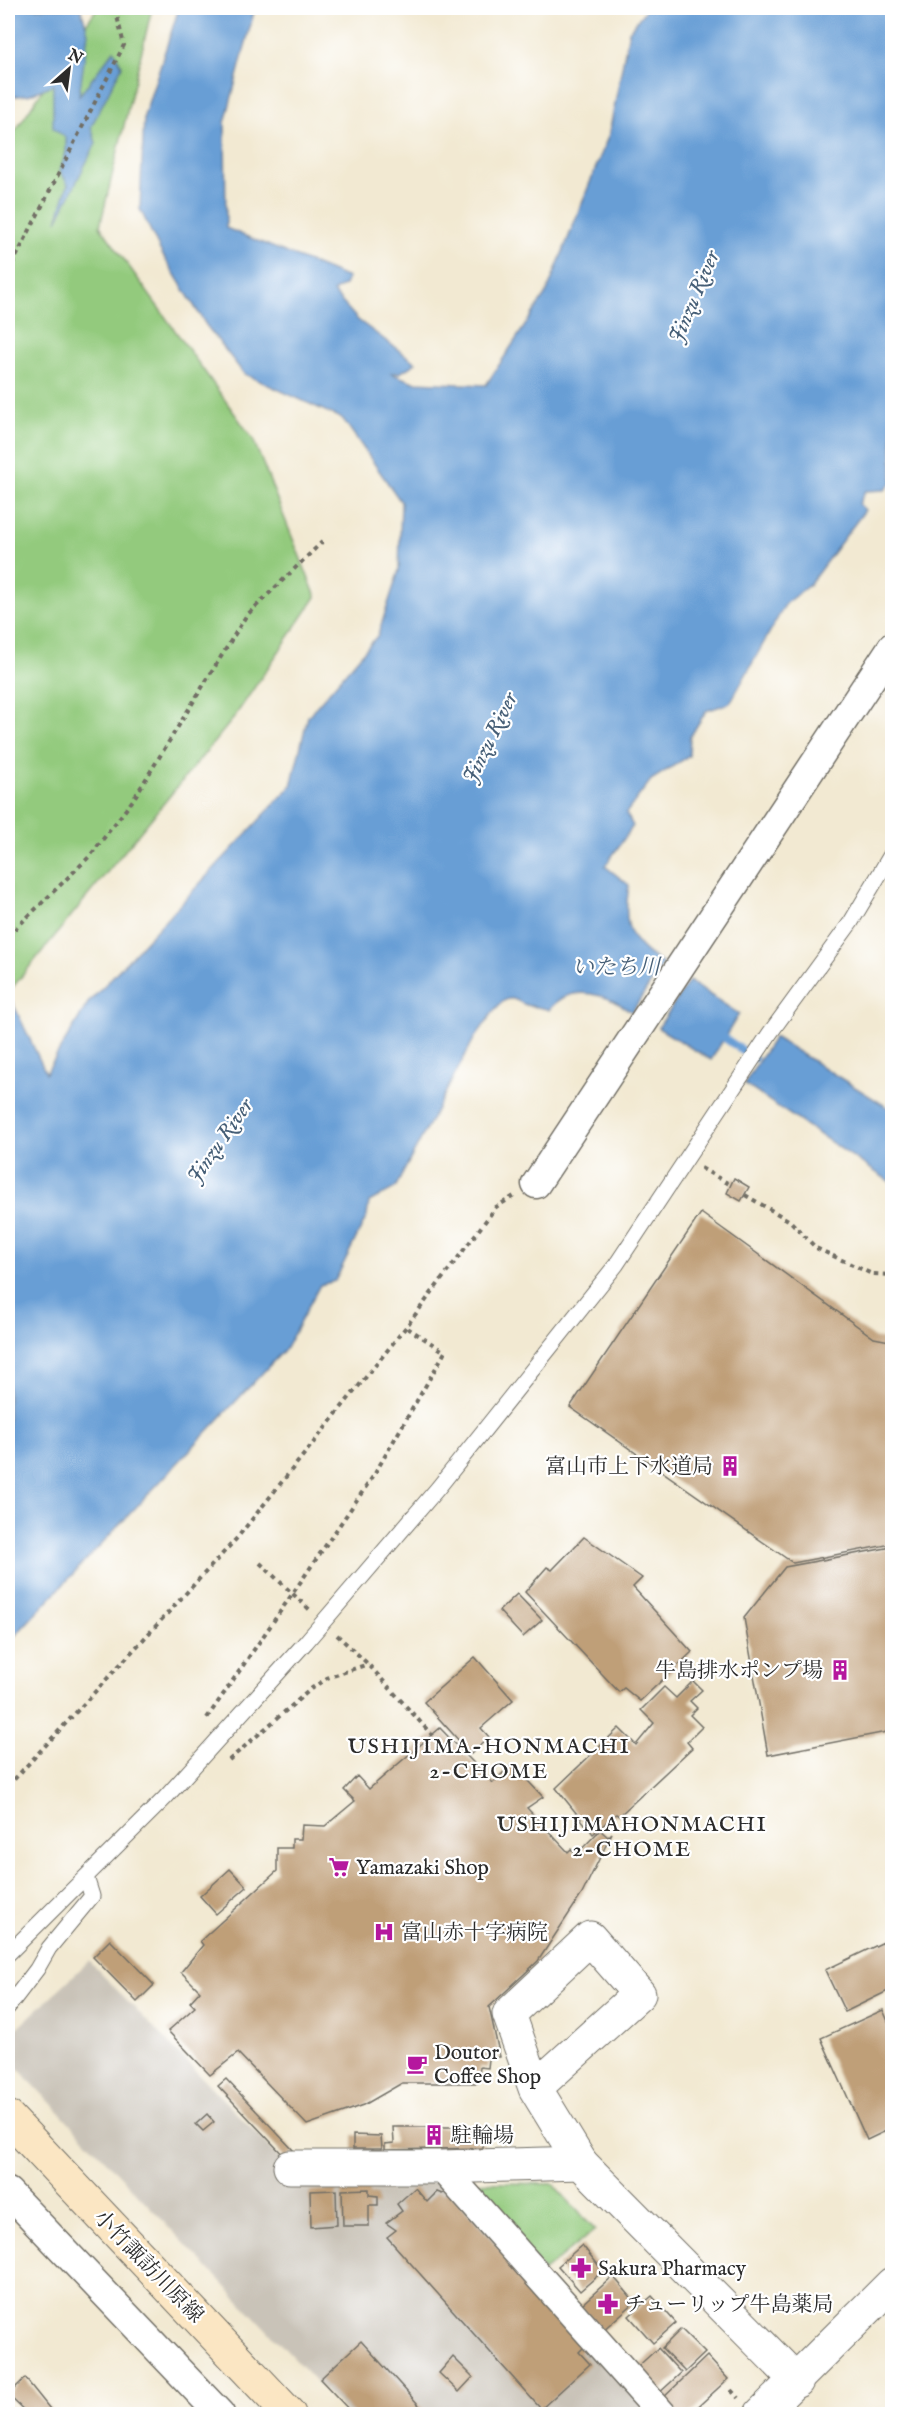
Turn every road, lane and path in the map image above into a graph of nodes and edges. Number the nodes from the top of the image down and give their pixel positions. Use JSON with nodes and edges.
{"nodes":[{"id":1,"x":115,"y":8,"type":"edge"},
{"id":2,"x":8,"y":273,"type":"edge"},
{"id":3,"x":322,"y":542,"type":"dead end"},
{"id":4,"x":892,"y":647,"type":"edge"},
{"id":5,"x":892,"y":853,"type":"edge"},
{"id":6,"x":8,"y":936,"type":"edge"},
{"id":7,"x":698,"y":1166,"type":"dead end"},
{"id":8,"x":536,"y":1184,"type":"joint"},
{"id":9,"x":731,"y":1185,"type":"dead end"},
{"id":10,"x":744,"y":1195,"type":"dead end"},
{"id":11,"x":892,"y":1275,"type":"edge"},
{"id":12,"x":406,"y":1327,"type":"junction"},
{"id":13,"x":354,"y":1651,"type":"dead end"},
{"id":14,"x":368,"y":1664,"type":"junction"},
{"id":15,"x":203,"y":1725,"type":"dead end"},
{"id":16,"x":430,"y":1733,"type":"dead end"},
{"id":17,"x":188,"y":1774,"type":"junction"},
{"id":18,"x":8,"y":1786,"type":"edge"},
{"id":19,"x":86,"y":1876,"type":"junction"},
{"id":20,"x":8,"y":1954,"type":"edge"},
{"id":21,"x":8,"y":2007,"type":"edge"},
{"id":22,"x":535,"y":2088,"type":"dead end"},
{"id":23,"x":8,"y":2117,"type":"edge"},
{"id":24,"x":581,"y":2163,"type":"junction"},
{"id":25,"x":441,"y":2167,"type":"junction"},
{"id":26,"x":290,"y":2168,"type":"dead end"},
{"id":27,"x":8,"y":2192,"type":"edge"},
{"id":28,"x":892,"y":2284,"type":"edge"},
{"id":29,"x":796,"y":2381,"type":"junction"},
{"id":30,"x":220,"y":2415,"type":"edge"},
{"id":31,"x":290,"y":2415,"type":"edge"},
{"id":32,"x":663,"y":2415,"type":"edge"},
{"id":33,"x":761,"y":2415,"type":"edge"}],
"edges":[{"from":1,"to":2,"type":"path"},
{"from":3,"to":6,"type":"path"},
{"from":4,"to":8,"type":"street"},
{"from":5,"to":17,"type":"lane"},
{"from":7,"to":9,"type":"path"},
{"from":8,"to":12,"type":"path"},
{"from":10,"to":11,"type":"path"},
{"from":12,"to":15,"type":"path"},
{"from":12,"to":18,"type":"path"},
{"from":13,"to":14,"type":"path"},
{"from":14,"to":16,"type":"path"},
{"from":14,"to":17,"type":"path"},
{"from":17,"to":19,"type":"lane"},
{"from":19,"to":20,"type":"lane"},
{"from":19,"to":21,"type":"lane"},
{"from":22,"to":24,"type":"street"},
{"from":23,"to":31,"type":"main road","name":"小竹諏訪川原線"},
{"from":24,"to":25,"type":"street"},
{"from":24,"to":29,"type":"street"},
{"from":25,"to":26,"type":"street"},
{"from":25,"to":32,"type":"street"},
{"from":27,"to":30,"type":"street"},
{"from":28,"to":29,"type":"street"},
{"from":29,"to":33,"type":"street"}]}
